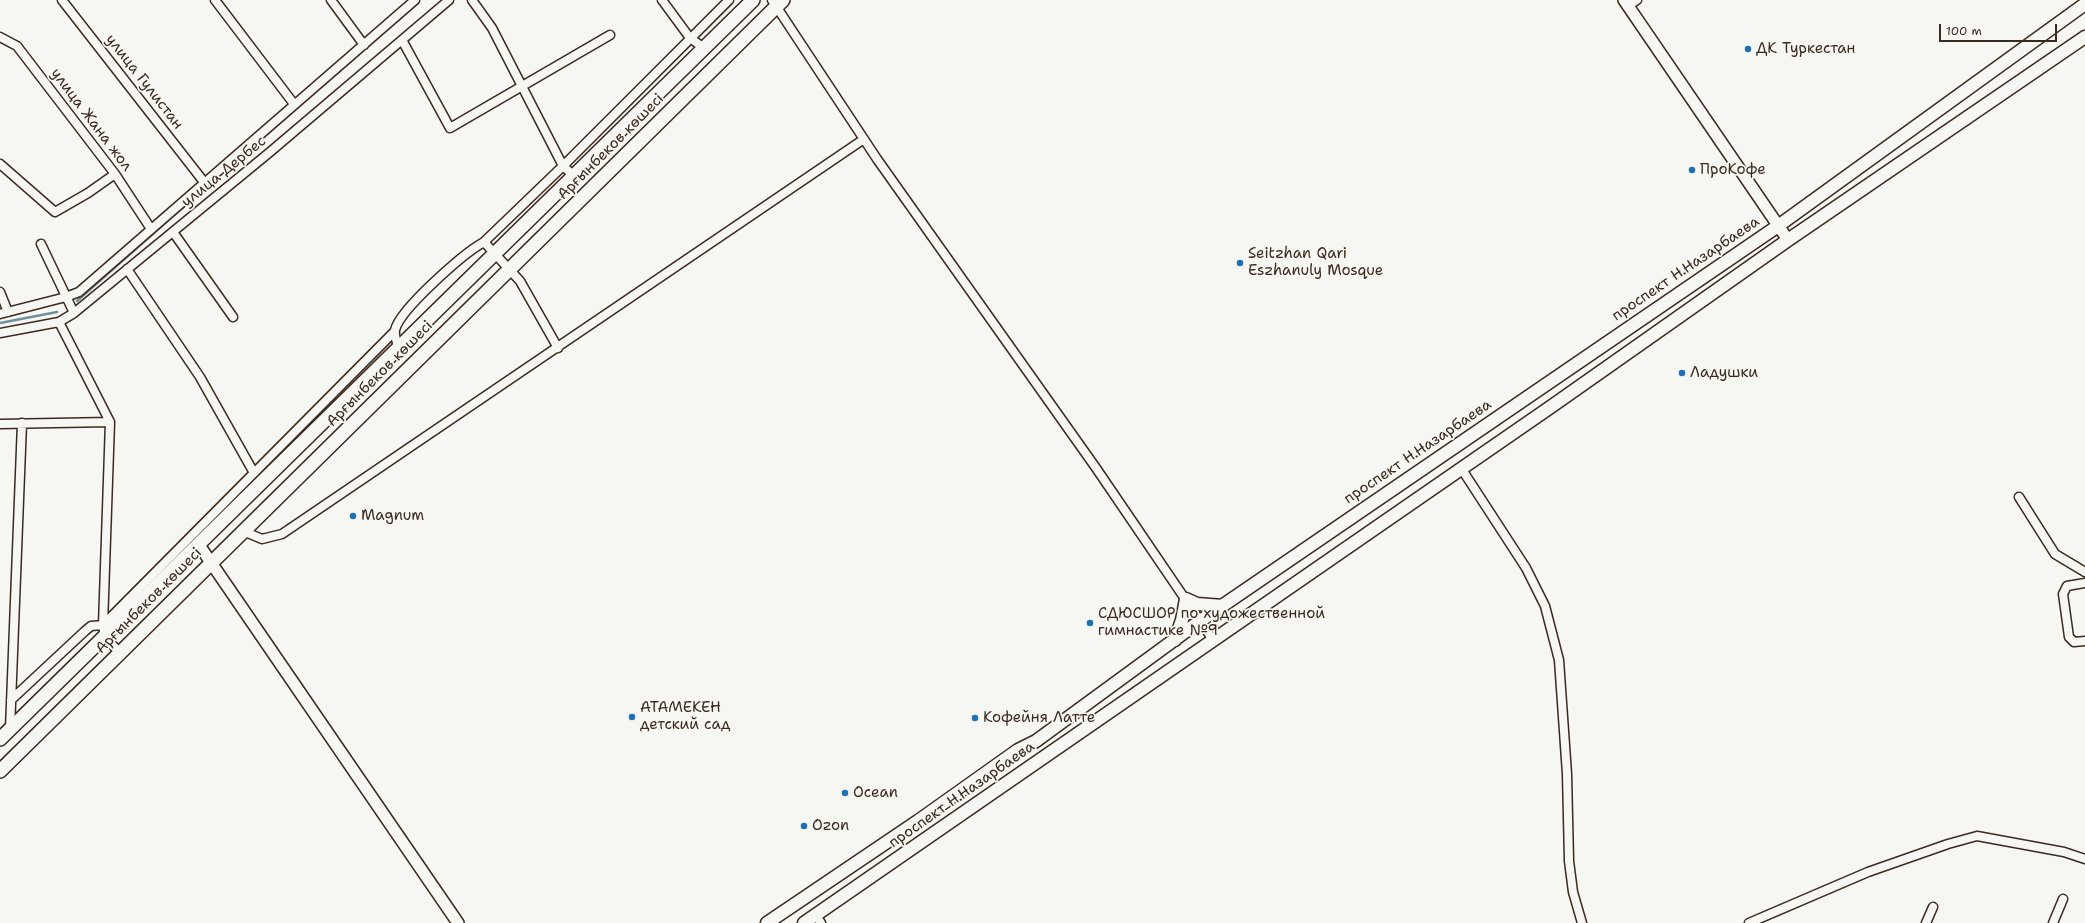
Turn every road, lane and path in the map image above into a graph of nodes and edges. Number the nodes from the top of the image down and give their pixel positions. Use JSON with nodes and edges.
{"nodes":[{"id":1,"x":62,"y":0,"type":"edge"},
{"id":2,"x":215,"y":0,"type":"edge"},
{"id":3,"x":331,"y":0,"type":"edge"},
{"id":4,"x":415,"y":0,"type":"edge"},
{"id":5,"x":449,"y":0,"type":"edge"},
{"id":6,"x":472,"y":0,"type":"edge"},
{"id":7,"x":662,"y":0,"type":"edge"},
{"id":8,"x":730,"y":0,"type":"edge"},
{"id":9,"x":753,"y":0,"type":"edge"},
{"id":10,"x":777,"y":2,"type":"edge"},
{"id":11,"x":1630,"y":2,"type":"edge"},
{"id":12,"x":2085,"y":4,"type":"edge"},
{"id":13,"x":610,"y":34,"type":"dead end"},
{"id":14,"x":0,"y":37,"type":"edge"},
{"id":15,"x":2085,"y":37,"type":"edge"},
{"id":16,"x":690,"y":38,"type":"junction"},
{"id":17,"x":402,"y":40,"type":"junction"},
{"id":18,"x":364,"y":45,"type":"junction"},
{"id":19,"x":704,"y":48,"type":"junction"},
{"id":20,"x":522,"y":86,"type":"junction"},
{"id":21,"x":294,"y":104,"type":"junction"},
{"id":22,"x":864,"y":139,"type":"junction"},
{"id":23,"x":0,"y":164,"type":"edge"},
{"id":24,"x":563,"y":166,"type":"junction"},
{"id":25,"x":115,"y":174,"type":"junction"},
{"id":26,"x":574,"y":176,"type":"junction"},
{"id":27,"x":204,"y":182,"type":"junction"},
{"id":28,"x":1778,"y":226,"type":"junction"},
{"id":29,"x":151,"y":229,"type":"junction"},
{"id":30,"x":173,"y":232,"type":"junction"},
{"id":31,"x":1788,"y":240,"type":"junction"},
{"id":32,"x":484,"y":242,"type":"junction"},
{"id":33,"x":41,"y":244,"type":"dead end"},
{"id":34,"x":496,"y":253,"type":"junction"},
{"id":35,"x":127,"y":269,"type":"junction"},
{"id":36,"x":510,"y":269,"type":"junction"},
{"id":37,"x":0,"y":292,"type":"edge"},
{"id":38,"x":66,"y":297,"type":"junction"},
{"id":39,"x":4,"y":313,"type":"edge"},
{"id":40,"x":74,"y":313,"type":"junction"},
{"id":41,"x":234,"y":317,"type":"dead end"},
{"id":42,"x":59,"y":322,"type":"junction"},
{"id":43,"x":394,"y":332,"type":"junction"},
{"id":44,"x":0,"y":333,"type":"edge"},
{"id":45,"x":399,"y":348,"type":"junction"},
{"id":46,"x":558,"y":348,"type":"junction"},
{"id":47,"x":110,"y":422,"type":"junction"},
{"id":48,"x":22,"y":423,"type":"junction"},
{"id":49,"x":0,"y":424,"type":"edge"},
{"id":50,"x":1461,"y":468,"type":"junction"},
{"id":51,"x":254,"y":473,"type":"junction"},
{"id":52,"x":2019,"y":498,"type":"dead end"},
{"id":53,"x":243,"y":532,"type":"junction"},
{"id":54,"x":199,"y":545,"type":"junction"},
{"id":55,"x":211,"y":562,"type":"junction"},
{"id":56,"x":2085,"y":572,"type":"edge"},
{"id":57,"x":2085,"y":582,"type":"edge"},
{"id":58,"x":1186,"y":599,"type":"junction"},
{"id":59,"x":1223,"y":606,"type":"junction"},
{"id":60,"x":1200,"y":621,"type":"junction"},
{"id":61,"x":104,"y":631,"type":"junction"},
{"id":62,"x":1175,"y":640,"type":"junction"},
{"id":63,"x":1213,"y":640,"type":"junction"},
{"id":64,"x":2085,"y":641,"type":"edge"},
{"id":65,"x":120,"y":653,"type":"junction"},
{"id":66,"x":11,"y":700,"type":"junction"},
{"id":67,"x":10,"y":729,"type":"junction"},
{"id":68,"x":0,"y":739,"type":"edge"},
{"id":69,"x":0,"y":771,"type":"edge"},
{"id":70,"x":2085,"y":859,"type":"edge"},
{"id":71,"x":2063,"y":899,"type":"dead end"},
{"id":72,"x":1933,"y":907,"type":"dead end"},
{"id":73,"x":818,"y":919,"type":"edge"},
{"id":74,"x":458,"y":923,"type":"edge"},
{"id":75,"x":767,"y":923,"type":"edge"},
{"id":76,"x":804,"y":923,"type":"edge"},
{"id":77,"x":1582,"y":923,"type":"edge"},
{"id":78,"x":1749,"y":923,"type":"edge"},
{"id":79,"x":1926,"y":923,"type":"edge"},
{"id":80,"x":2052,"y":923,"type":"edge"}],
"edges":[{"from":1,"to":27,"type":"street","name":"улица Гулистан"},
{"from":2,"to":21,"type":"street"},
{"from":3,"to":18,"type":"street"},
{"from":4,"to":18,"type":"street","name":"улица Дербес"},
{"from":5,"to":17,"type":"street","name":"улица Дербес"},
{"from":6,"to":20,"type":"street"},
{"from":7,"to":16,"type":"street"},
{"from":8,"to":16,"type":"street"},
{"from":9,"to":19,"type":"main road","name":"Арғынбеков көшесі"},
{"from":10,"to":22,"type":"street"},
{"from":10,"to":36,"type":"main road","name":"Арғынбеков көшесі"},
{"from":11,"to":28,"type":"street"},
{"from":12,"to":28,"type":"main road","name":"проспект Н.Назарбаева"},
{"from":13,"to":20,"type":"street"},
{"from":14,"to":25,"type":"street","name":"улица Жана жол"},
{"from":15,"to":31,"type":"main road","name":"проспект Н.Назарбаева"},
{"from":16,"to":19,"type":"street"},
{"from":16,"to":24,"type":"street"},
{"from":17,"to":20,"type":"street"},
{"from":17,"to":30,"type":"street","name":"улица Дербес"},
{"from":18,"to":21,"type":"street","name":"улица Дербес"},
{"from":19,"to":26,"type":"main road","name":"Арғынбеков көшесі"},
{"from":20,"to":24,"type":"street"},
{"from":21,"to":27,"type":"street","name":"улица Дербес"},
{"from":22,"to":46,"type":"street"},
{"from":22,"to":58,"type":"street"},
{"from":23,"to":25,"type":"street"},
{"from":24,"to":26,"type":"street"},
{"from":24,"to":32,"type":"street"},
{"from":25,"to":29,"type":"street","name":"улица Жана жол"},
{"from":26,"to":34,"type":"main road","name":"Арғынбеков көшесі"},
{"from":27,"to":29,"type":"street","name":"улица Дербес"},
{"from":28,"to":31,"type":"street"},
{"from":28,"to":59,"type":"main road","name":"проспект Н.Назарбаева"},
{"from":29,"to":38,"type":"street","name":"улица Дербес"},
{"from":30,"to":35,"type":"street","name":"улица Дербес"},
{"from":30,"to":41,"type":"street"},
{"from":31,"to":50,"type":"main road","name":"проспект Н.Назарбаева"},
{"from":32,"to":34,"type":"street"},
{"from":32,"to":43,"type":"street"},
{"from":33,"to":38,"type":"street"},
{"from":34,"to":36,"type":"street"},
{"from":34,"to":45,"type":"main road","name":"Арғынбеков көшесі"},
{"from":35,"to":40,"type":"street","name":"улица Дербес"},
{"from":35,"to":51,"type":"street"},
{"from":36,"to":46,"type":"street"},
{"from":36,"to":53,"type":"main road","name":"Арғынбеков көшесі"},
{"from":37,"to":39,"type":"street"},
{"from":38,"to":39,"type":"street","name":"улица Дербес"},
{"from":38,"to":40,"type":"street"},
{"from":40,"to":42,"type":"street","name":"улица Дербес"},
{"from":42,"to":44,"type":"street","name":"улица Дербес"},
{"from":42,"to":47,"type":"street"},
{"from":43,"to":45,"type":"street"},
{"from":43,"to":51,"type":"street"},
{"from":45,"to":54,"type":"main road","name":"Арғынбеков көшесі"},
{"from":46,"to":53,"type":"street"},
{"from":47,"to":48,"type":"street"},
{"from":47,"to":61,"type":"street"},
{"from":48,"to":49,"type":"street"},
{"from":48,"to":66,"type":"street"},
{"from":50,"to":63,"type":"main road","name":"проспект Н.Назарбаева"},
{"from":50,"to":77,"type":"street"},
{"from":51,"to":61,"type":"street"},
{"from":52,"to":56,"type":"street"},
{"from":53,"to":55,"type":"main road","name":"Арғынбеков көшесі"},
{"from":54,"to":55,"type":"street"},
{"from":54,"to":61,"type":"main road","name":"Арғынбеков көшесі"},
{"from":55,"to":65,"type":"main road","name":"Арғынбеков көшесі"},
{"from":55,"to":74,"type":"street"},
{"from":57,"to":64,"type":"street"},
{"from":58,"to":59,"type":"main road"},
{"from":58,"to":60,"type":"street"},
{"from":58,"to":62,"type":"main road"},
{"from":59,"to":60,"type":"main road","name":"проспект Н.Назарбаева"},
{"from":60,"to":62,"type":"main road","name":"проспект Н.Назарбаева"},
{"from":60,"to":63,"type":"street"},
{"from":61,"to":65,"type":"street"},
{"from":61,"to":66,"type":"street"},
{"from":61,"to":67,"type":"main road","name":"Арғынбеков көшесі"},
{"from":62,"to":75,"type":"main road","name":"проспект Н.Назарбаева"},
{"from":63,"to":73,"type":"main road","name":"проспект Н.Назарбаева"},
{"from":65,"to":69,"type":"main road","name":"Арғынбеков көшесі"},
{"from":66,"to":67,"type":"street"},
{"from":67,"to":68,"type":"main road","name":"Арғынбеков көшесі"},
{"from":70,"to":78,"type":"street"},
{"from":71,"to":80,"type":"street"},
{"from":72,"to":79,"type":"street"},
{"from":73,"to":76,"type":"main road","name":"проспект Н.Назарбаева"}]}
